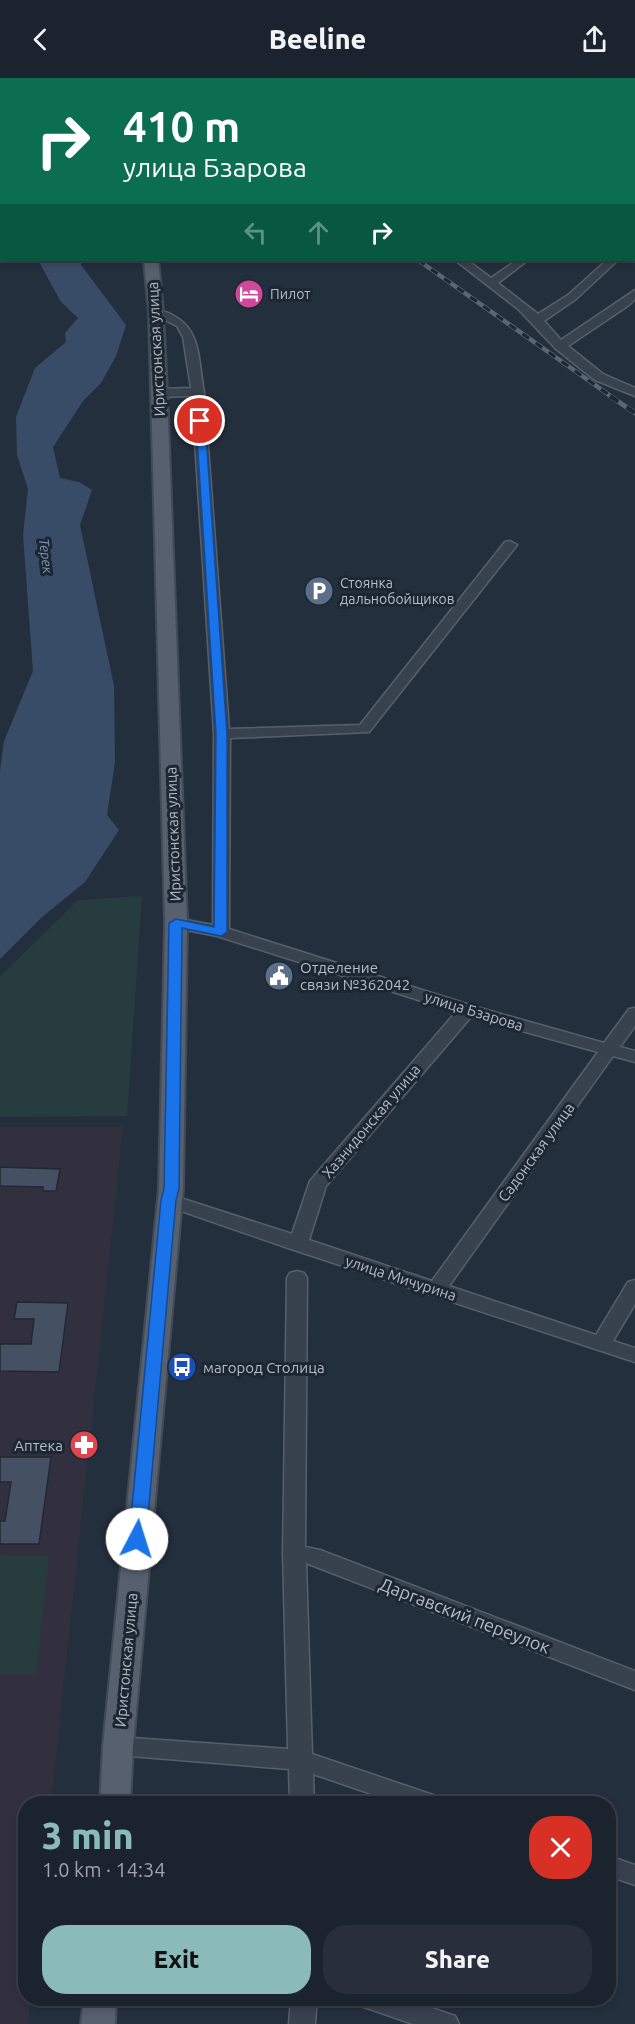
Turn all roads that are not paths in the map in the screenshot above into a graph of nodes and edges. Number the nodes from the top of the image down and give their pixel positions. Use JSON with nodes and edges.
{"nodes":[{"id":1,"x":151,"y":261,"type":"edge"},
{"id":2,"x":462,"y":261,"type":"edge"},
{"id":3,"x":522,"y":261,"type":"edge"},
{"id":4,"x":612,"y":261,"type":"edge"},
{"id":5,"x":494,"y":282,"type":"junction"},
{"id":6,"x":635,"y":293,"type":"edge"},
{"id":7,"x":156,"y":312,"type":"junction"},
{"id":8,"x":537,"y":320,"type":"junction"},
{"id":9,"x":560,"y":346,"type":"junction"},
{"id":10,"x":198,"y":392,"type":"junction"},
{"id":11,"x":635,"y":392,"type":"edge"},
{"id":12,"x":159,"y":393,"type":"junction"},
{"id":13,"x":510,"y":545,"type":"dead end"},
{"id":14,"x":222,"y":734,"type":"junction"},
{"id":15,"x":176,"y":923,"type":"junction"},
{"id":16,"x":221,"y":932,"type":"junction"},
{"id":17,"x":466,"y":1010,"type":"junction"},
{"id":18,"x":635,"y":1013,"type":"edge"},
{"id":19,"x":610,"y":1050,"type":"junction"},
{"id":20,"x":635,"y":1058,"type":"edge"},
{"id":21,"x":168,"y":1200,"type":"junction"},
{"id":22,"x":298,"y":1245,"type":"junction"},
{"id":23,"x":297,"y":1278,"type":"dead end"},
{"id":24,"x":635,"y":1287,"type":"edge"},
{"id":25,"x":436,"y":1290,"type":"junction"},
{"id":26,"x":601,"y":1344,"type":"junction"},
{"id":27,"x":635,"y":1355,"type":"edge"},
{"id":28,"x":294,"y":1554,"type":"junction"},
{"id":29,"x":635,"y":1681,"type":"edge"},
{"id":30,"x":118,"y":1746,"type":"junction"},
{"id":31,"x":301,"y":1760,"type":"junction"},
{"id":32,"x":115,"y":1796,"type":"edge"},
{"id":33,"x":302,"y":1796,"type":"edge"},
{"id":34,"x":406,"y":1796,"type":"edge"},
{"id":35,"x":616,"y":1868,"type":"edge"},
{"id":36,"x":635,"y":1875,"type":"edge"},
{"id":37,"x":99,"y":2006,"type":"edge"},
{"id":38,"x":303,"y":2006,"type":"edge"},
{"id":39,"x":393,"y":2006,"type":"edge"},
{"id":40,"x":98,"y":2024,"type":"edge"},
{"id":41,"x":302,"y":2024,"type":"edge"},
{"id":42,"x":446,"y":2024,"type":"edge"}],
"edges":[{"from":1,"to":7,"type":"main road","name":"Иристонская улица"},
{"from":2,"to":5,"type":"street"},
{"from":3,"to":5,"type":"street"},
{"from":4,"to":8,"type":"street"},
{"from":5,"to":8,"type":"street"},
{"from":6,"to":9,"type":"street"},
{"from":7,"to":10,"type":"street"},
{"from":7,"to":12,"type":"main road","name":"Иристонская улица"},
{"from":8,"to":9,"type":"street"},
{"from":9,"to":11,"type":"street"},
{"from":10,"to":12,"type":"street"},
{"from":10,"to":14,"type":"street"},
{"from":12,"to":15,"type":"main road","name":"Иристонская улица"},
{"from":13,"to":14,"type":"street"},
{"from":14,"to":16,"type":"street"},
{"from":15,"to":16,"type":"street","name":"улица Бзарова"},
{"from":15,"to":21,"type":"main road","name":"Иристонская улица"},
{"from":16,"to":17,"type":"street","name":"улица Бзарова"},
{"from":17,"to":19,"type":"street","name":"улица Бзарова"},
{"from":17,"to":22,"type":"street","name":"Хазнидонская улица"},
{"from":18,"to":19,"type":"street","name":"Садонская улица"},
{"from":19,"to":20,"type":"street","name":"улица Бзарова"},
{"from":19,"to":25,"type":"street","name":"Садонская улица"},
{"from":21,"to":22,"type":"street","name":"улица Мичурина"},
{"from":21,"to":30,"type":"main road","name":"Иристонская улица"},
{"from":22,"to":25,"type":"street","name":"улица Мичурина"},
{"from":23,"to":28,"type":"street"},
{"from":24,"to":26,"type":"street"},
{"from":25,"to":26,"type":"street","name":"улица Мичурина"},
{"from":26,"to":27,"type":"street","name":"улица Мичурина"},
{"from":28,"to":29,"type":"street","name":"Даргавский переулок"},
{"from":28,"to":31,"type":"street"},
{"from":30,"to":31,"type":"street"},
{"from":30,"to":32,"type":"main road","name":"Иристонская улица"},
{"from":31,"to":33,"type":"street"},
{"from":31,"to":34,"type":"street"},
{"from":35,"to":36,"type":"street"},
{"from":37,"to":40,"type":"main road"},
{"from":38,"to":41,"type":"street"},
{"from":39,"to":42,"type":"street"}]}
